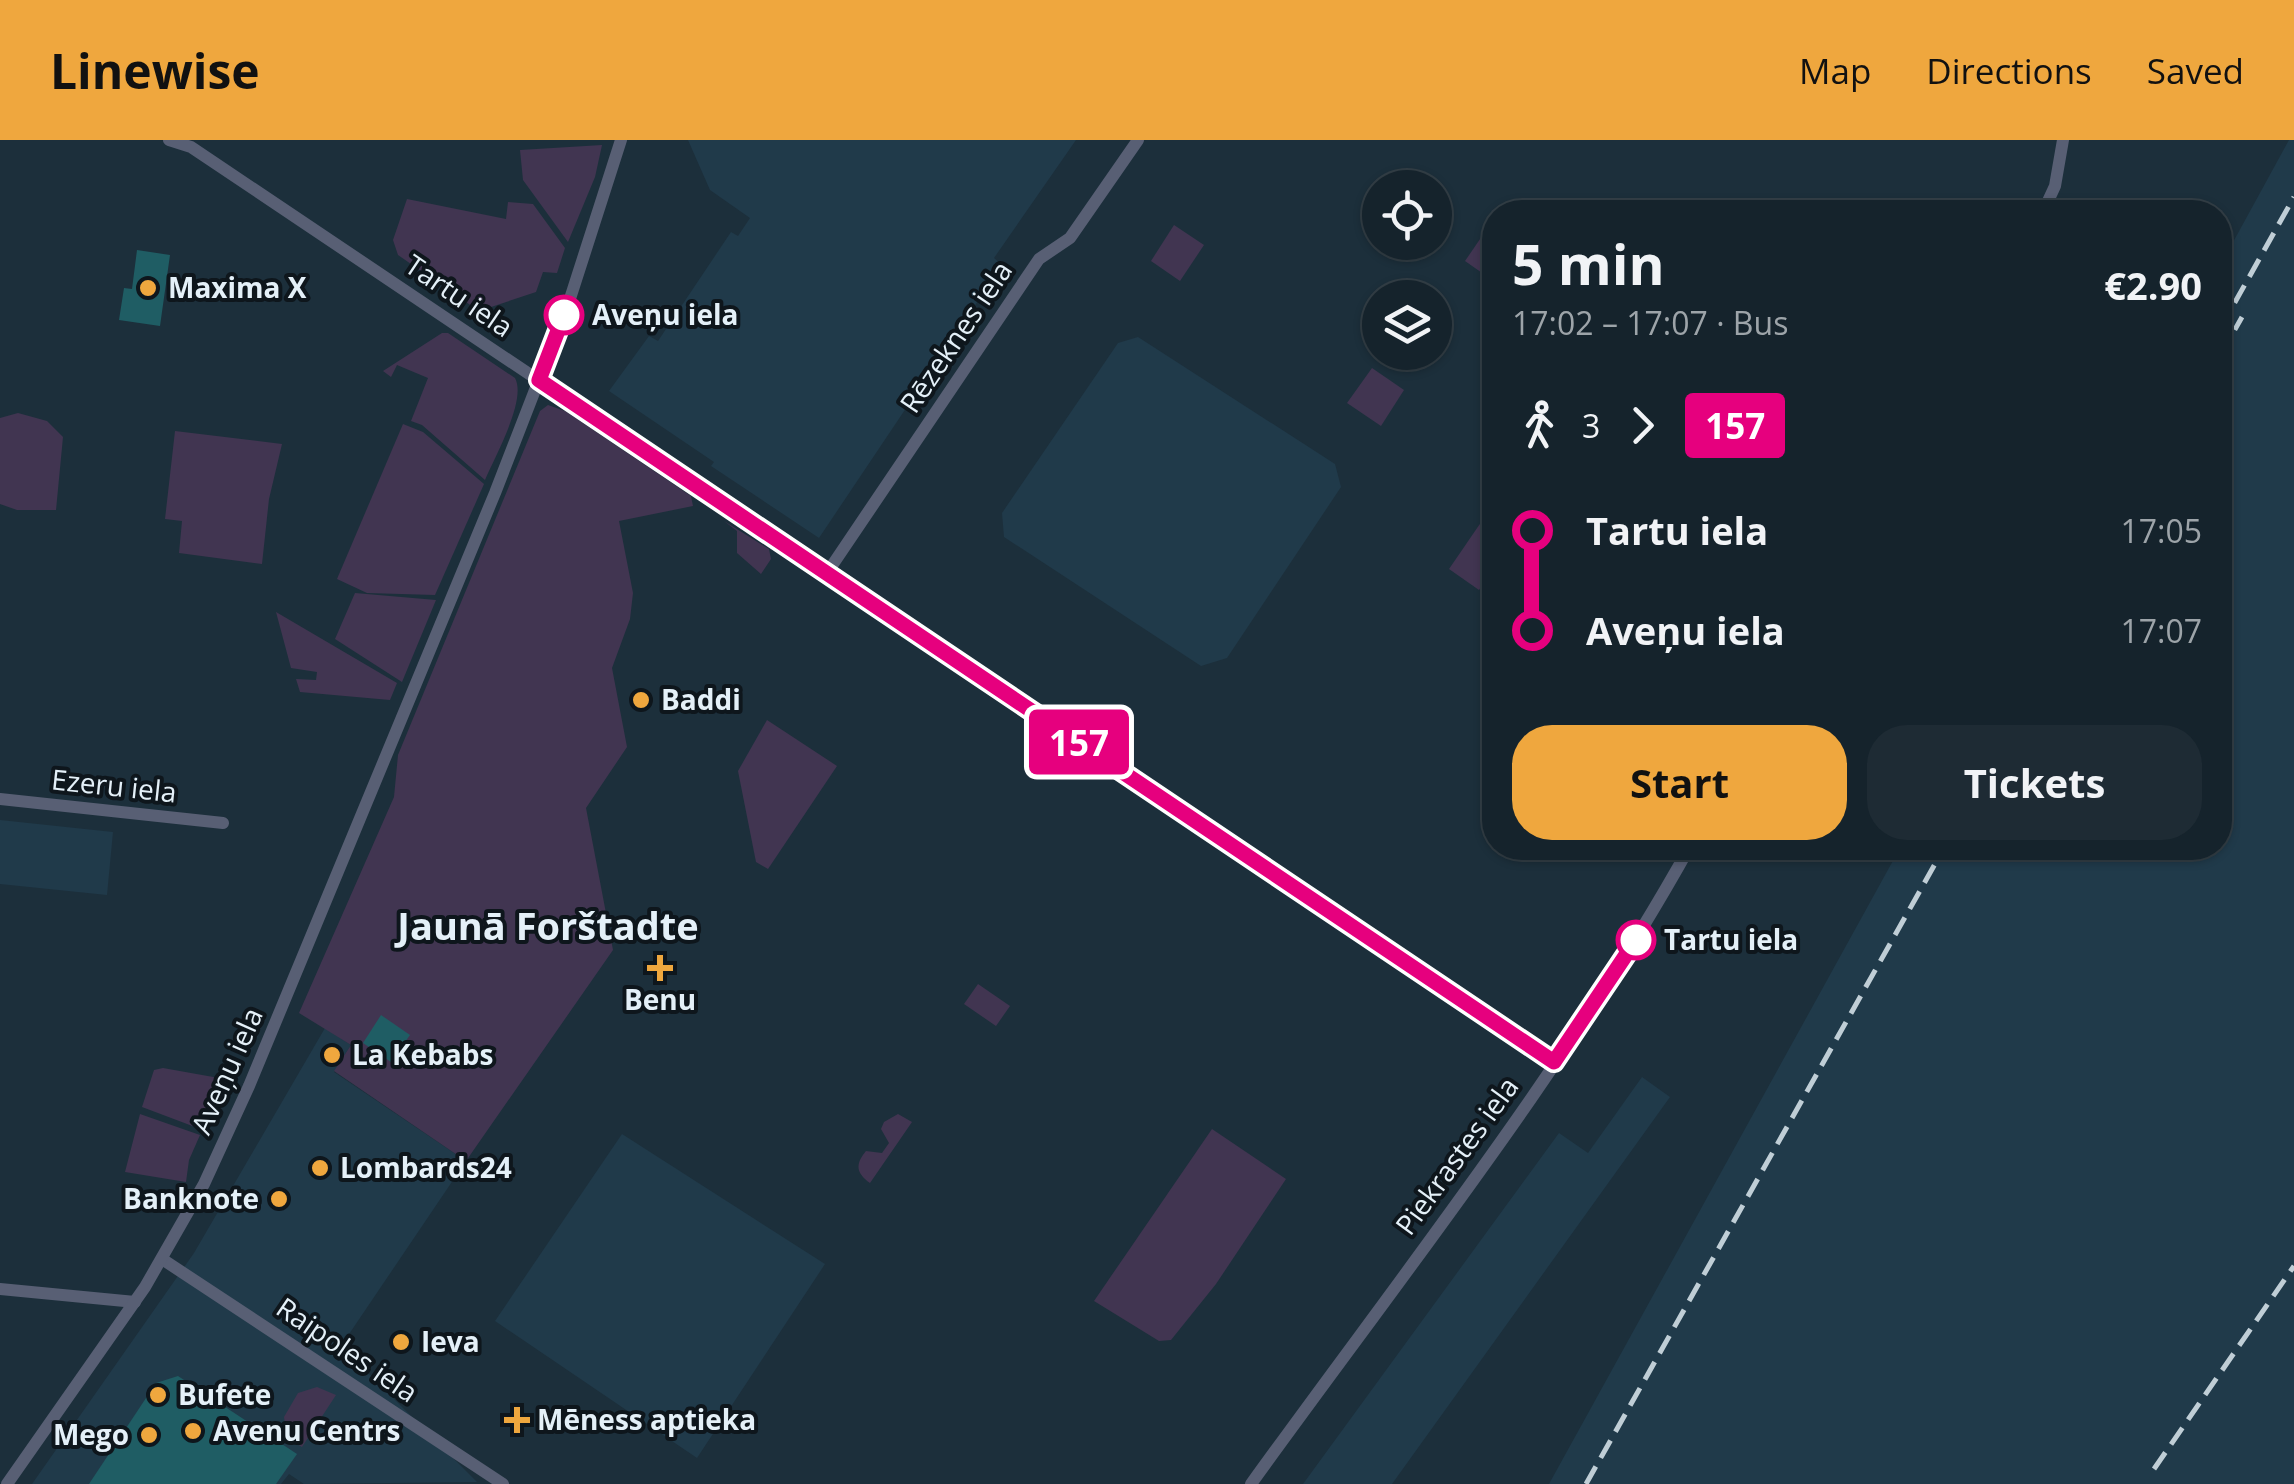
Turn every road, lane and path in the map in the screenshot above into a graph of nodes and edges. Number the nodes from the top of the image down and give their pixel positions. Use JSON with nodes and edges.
{"nodes":[{"id":1,"x":178,"y":140,"type":"edge"},
{"id":2,"x":621,"y":140,"type":"edge"},
{"id":3,"x":1138,"y":140,"type":"edge"},
{"id":4,"x":2062,"y":140,"type":"edge"},
{"id":5,"x":2048,"y":200,"type":"edge"},
{"id":6,"x":539,"y":380,"type":"junction"},
{"id":7,"x":827,"y":573,"type":"junction"},
{"id":8,"x":0,"y":799,"type":"edge"},
{"id":9,"x":224,"y":823,"type":"dead end"},
{"id":10,"x":1682,"y":860,"type":"edge"},
{"id":11,"x":1554,"y":1062,"type":"junction"},
{"id":12,"x":162,"y":1259,"type":"junction"},
{"id":13,"x":0,"y":1289,"type":"edge"},
{"id":14,"x":136,"y":1302,"type":"junction"},
{"id":15,"x":7,"y":1484,"type":"edge"},
{"id":16,"x":503,"y":1484,"type":"edge"},
{"id":17,"x":1251,"y":1484,"type":"edge"}],
"edges":[{"from":1,"to":6,"type":"street","name":"Tartu iela"},
{"from":2,"to":6,"type":"street","name":"Aveņu iela"},
{"from":3,"to":7,"type":"street","name":"Rēzeknes iela"},
{"from":4,"to":5,"type":"street"},
{"from":6,"to":7,"type":"street","name":"Tartu iela"},
{"from":6,"to":12,"type":"street","name":"Aveņu iela"},
{"from":7,"to":11,"type":"street","name":"Tartu iela"},
{"from":8,"to":9,"type":"street","name":"Ezeru iela"},
{"from":10,"to":11,"type":"street","name":"Piekrastes iela"},
{"from":11,"to":17,"type":"street","name":"Piekrastes iela"},
{"from":12,"to":14,"type":"street","name":"Aveņu iela"},
{"from":12,"to":16,"type":"street","name":"Raipoles iela"},
{"from":13,"to":14,"type":"street"},
{"from":14,"to":15,"type":"street","name":"Aveņu iela"}]}
